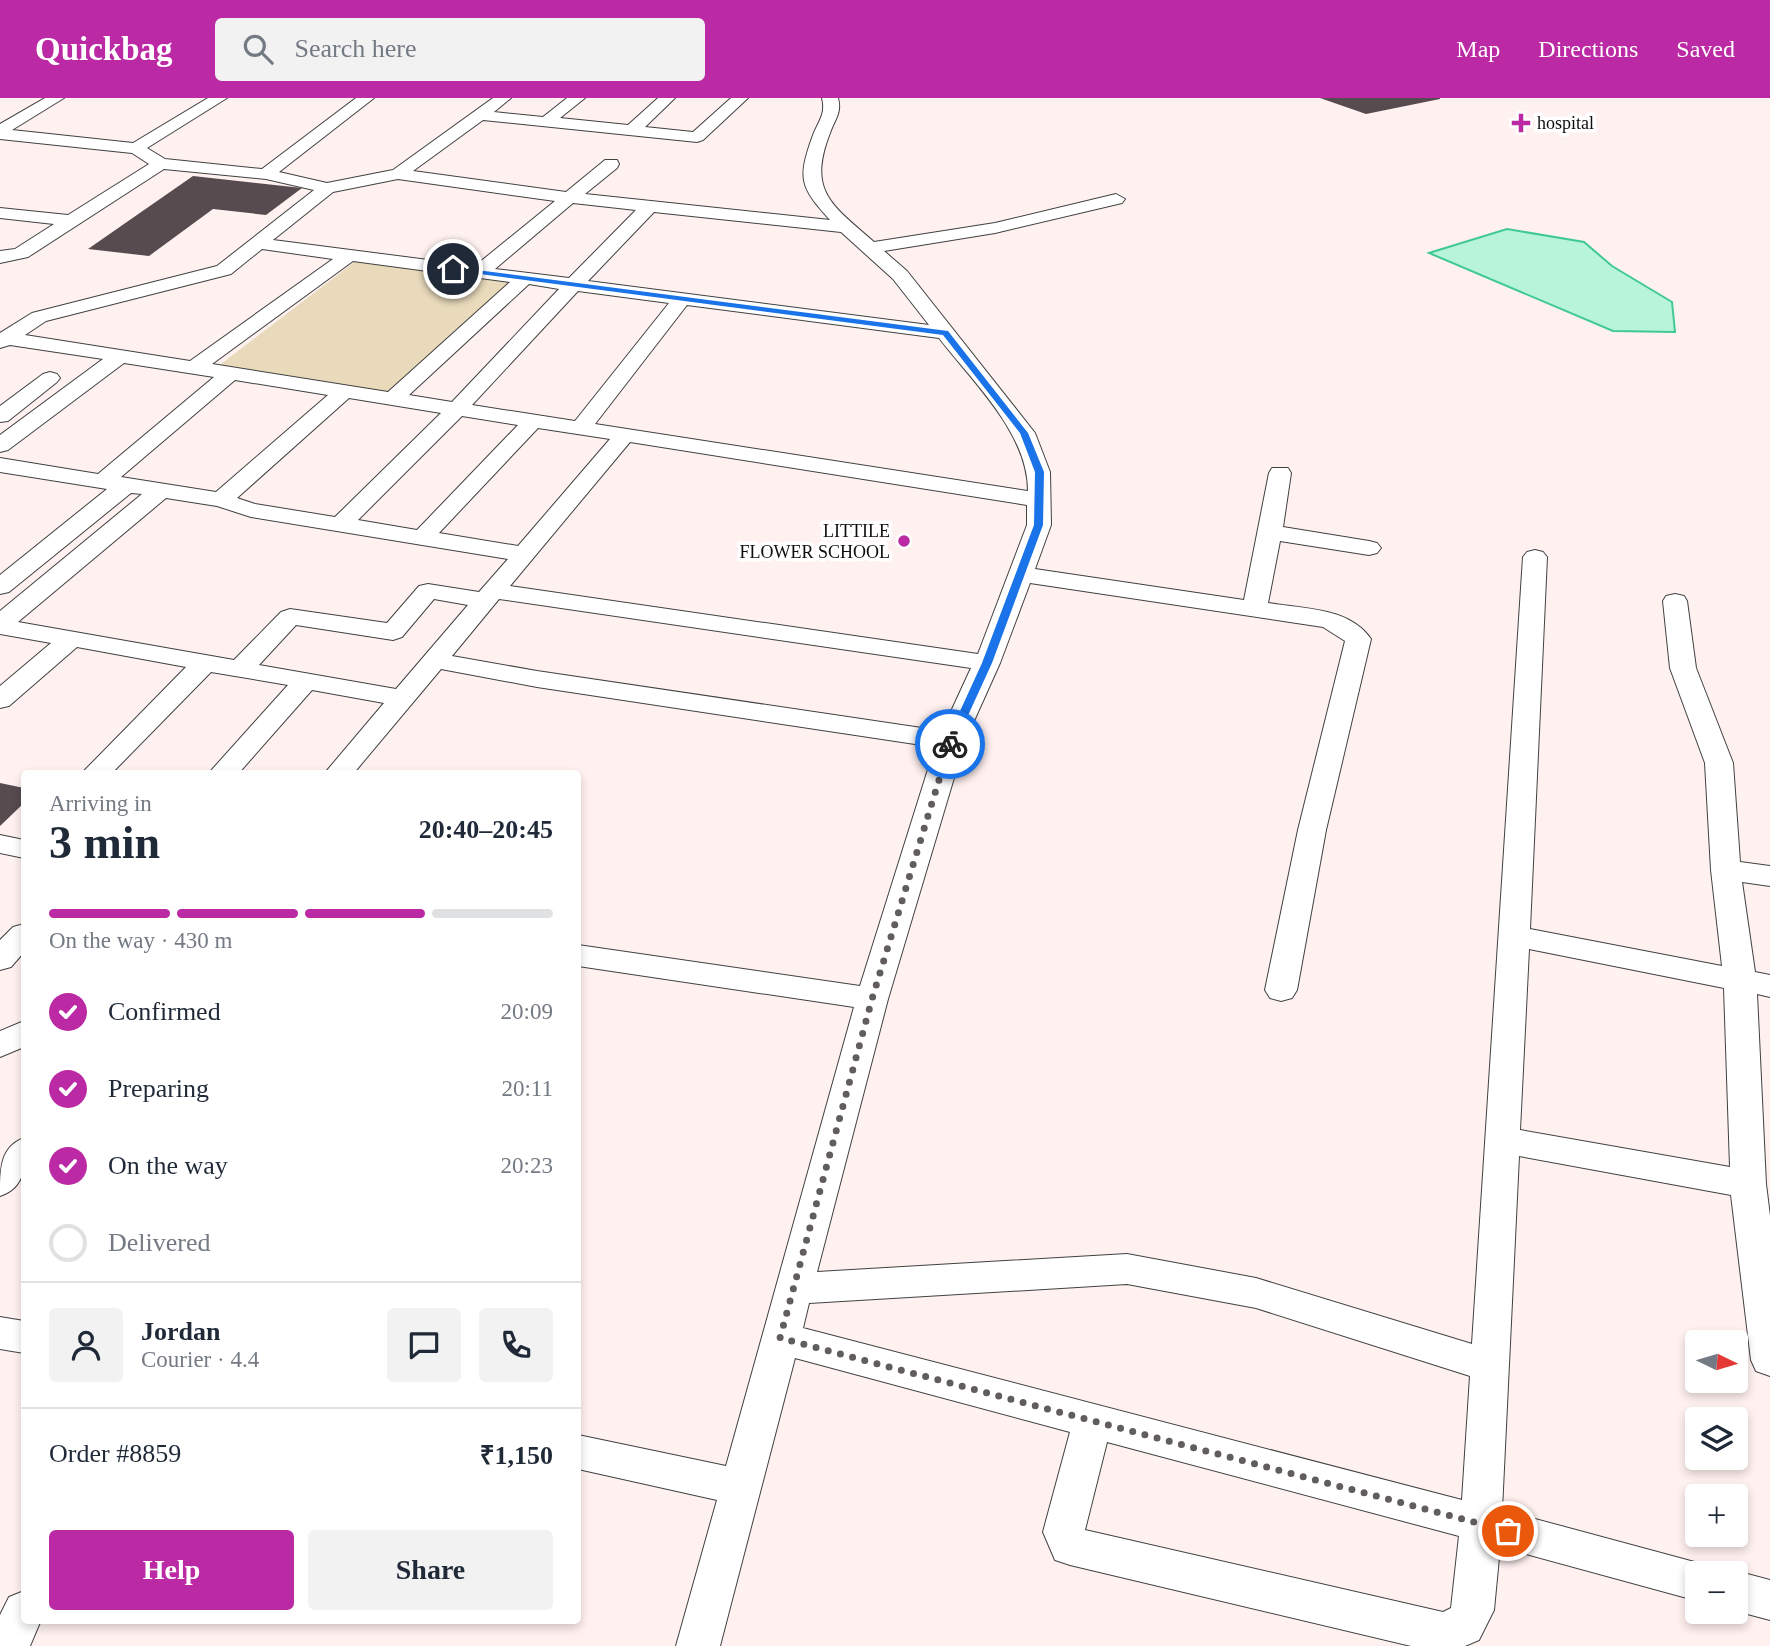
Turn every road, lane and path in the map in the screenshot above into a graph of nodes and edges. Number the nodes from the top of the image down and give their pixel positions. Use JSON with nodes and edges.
{"nodes":[{"id":1,"x":56,"y":98,"type":"edge"},
{"id":2,"x":219,"y":98,"type":"edge"},
{"id":3,"x":366,"y":98,"type":"edge"},
{"id":4,"x":503,"y":98,"type":"edge"},
{"id":5,"x":577,"y":98,"type":"edge"},
{"id":6,"x":667,"y":98,"type":"edge"},
{"id":7,"x":740,"y":98,"type":"edge"},
{"id":8,"x":830,"y":98,"type":"edge"},
{"id":9,"x":480,"y":115,"type":"junction"},
{"id":10,"x":547,"y":121,"type":"junction"},
{"id":11,"x":0,"y":132,"type":"edge"},
{"id":12,"x":633,"y":137,"type":"junction"},
{"id":13,"x":136,"y":148,"type":"junction"},
{"id":14,"x":160,"y":164,"type":"junction"},
{"id":15,"x":611,"y":164,"type":"dead end"},
{"id":16,"x":265,"y":174,"type":"junction"},
{"id":17,"x":398,"y":174,"type":"junction"},
{"id":18,"x":327,"y":188,"type":"junction"},
{"id":19,"x":571,"y":198,"type":"junction"},
{"id":20,"x":1116,"y":199,"type":"dead end"},
{"id":21,"x":651,"y":205,"type":"junction"},
{"id":22,"x":0,"y":213,"type":"edge"},
{"id":23,"x":71,"y":221,"type":"junction"},
{"id":24,"x":846,"y":227,"type":"junction"},
{"id":25,"x":257,"y":243,"type":"junction"},
{"id":26,"x":872,"y":248,"type":"junction"},
{"id":27,"x":350,"y":255,"type":"junction"},
{"id":28,"x":0,"y":257,"type":"edge"},
{"id":29,"x":479,"y":272,"type":"junction"},
{"id":30,"x":525,"y":278,"type":"junction"},
{"id":31,"x":572,"y":284,"type":"junction"},
{"id":32,"x":682,"y":299,"type":"junction"},
{"id":33,"x":946,"y":333,"type":"junction"},
{"id":34,"x":3,"y":340,"type":"edge"},
{"id":35,"x":119,"y":356,"type":"junction"},
{"id":36,"x":195,"y":367,"type":"junction"},
{"id":37,"x":231,"y":373,"type":"junction"},
{"id":38,"x":50,"y":378,"type":"dead end"},
{"id":39,"x":345,"y":391,"type":"junction"},
{"id":40,"x":393,"y":398,"type":"junction"},
{"id":41,"x":458,"y":410,"type":"junction"},
{"id":42,"x":0,"y":416,"type":"edge"},
{"id":43,"x":533,"y":421,"type":"junction"},
{"id":44,"x":580,"y":428,"type":"junction"},
{"id":45,"x":625,"y":435,"type":"junction"},
{"id":46,"x":0,"y":445,"type":"edge"},
{"id":47,"x":0,"y":465,"type":"edge"},
{"id":48,"x":1280,"y":472,"type":"dead end"},
{"id":49,"x":102,"y":482,"type":"junction"},
{"id":50,"x":125,"y":486,"type":"junction"},
{"id":51,"x":159,"y":492,"type":"junction"},
{"id":52,"x":221,"y":500,"type":"junction"},
{"id":53,"x":1039,"y":500,"type":"junction"},
{"id":54,"x":340,"y":525,"type":"junction"},
{"id":55,"x":1270,"y":532,"type":"junction"},
{"id":56,"x":422,"y":538,"type":"junction"},
{"id":57,"x":1368,"y":548,"type":"dead end"},
{"id":58,"x":524,"y":554,"type":"junction"},
{"id":59,"x":1535,"y":557,"type":"dead end"},
{"id":60,"x":1021,"y":574,"type":"junction"},
{"id":61,"x":0,"y":587,"type":"edge"},
{"id":62,"x":489,"y":595,"type":"junction"},
{"id":63,"x":1675,"y":601,"type":"dead end"},
{"id":64,"x":1255,"y":609,"type":"junction"},
{"id":65,"x":0,"y":625,"type":"edge"},
{"id":66,"x":71,"y":639,"type":"junction"},
{"id":67,"x":434,"y":660,"type":"junction"},
{"id":68,"x":205,"y":663,"type":"junction"},
{"id":69,"x":987,"y":663,"type":"junction"},
{"id":70,"x":240,"y":669,"type":"junction"},
{"id":71,"x":306,"y":681,"type":"junction"},
{"id":72,"x":402,"y":698,"type":"junction"},
{"id":73,"x":0,"y":700,"type":"edge"},
{"id":74,"x":951,"y":741,"type":"junction"},
{"id":75,"x":98,"y":770,"type":"edge"},
{"id":76,"x":226,"y":770,"type":"edge"},
{"id":77,"x":341,"y":770,"type":"edge"},
{"id":78,"x":1726,"y":870,"type":"junction"},
{"id":79,"x":1770,"y":876,"type":"edge"},
{"id":80,"x":1514,"y":936,"type":"junction"},
{"id":81,"x":581,"y":955,"type":"edge"},
{"id":82,"x":1755,"y":983,"type":"edge"},
{"id":83,"x":1281,"y":990,"type":"dead end"},
{"id":84,"x":872,"y":999,"type":"junction"},
{"id":85,"x":21,"y":1034,"type":"edge"},
{"id":86,"x":0,"y":1045,"type":"edge"},
{"id":87,"x":1503,"y":1140,"type":"junction"},
{"id":88,"x":1748,"y":1184,"type":"junction"},
{"id":89,"x":793,"y":1289,"type":"junction"},
{"id":90,"x":0,"y":1333,"type":"edge"},
{"id":91,"x":21,"y":1336,"type":"edge"},
{"id":92,"x":780,"y":1338,"type":"junction"},
{"id":93,"x":1770,"y":1360,"type":"edge"},
{"id":94,"x":1490,"y":1367,"type":"junction"},
{"id":95,"x":1092,"y":1423,"type":"junction"},
{"id":96,"x":581,"y":1453,"type":"edge"},
{"id":97,"x":739,"y":1487,"type":"junction"},
{"id":98,"x":1481,"y":1524,"type":"junction"},
{"id":99,"x":1685,"y":1578,"type":"edge"},
{"id":100,"x":1748,"y":1594,"type":"edge"},
{"id":101,"x":1770,"y":1600,"type":"edge"},
{"id":102,"x":21,"y":1618,"type":"edge"},
{"id":103,"x":8,"y":1646,"type":"edge"},
{"id":104,"x":698,"y":1646,"type":"edge"}],
"edges":[{"from":1,"to":11,"type":"street"},
{"from":2,"to":13,"type":"street"},
{"from":3,"to":16,"type":"street"},
{"from":4,"to":9,"type":"street"},
{"from":5,"to":10,"type":"street"},
{"from":6,"to":12,"type":"street"},
{"from":7,"to":12,"type":"street"},
{"from":8,"to":24,"type":"street"},
{"from":9,"to":10,"type":"street"},
{"from":9,"to":17,"type":"street"},
{"from":10,"to":12,"type":"street"},
{"from":11,"to":13,"type":"street"},
{"from":13,"to":14,"type":"street"},
{"from":14,"to":16,"type":"street"},
{"from":14,"to":23,"type":"street"},
{"from":15,"to":19,"type":"street"},
{"from":16,"to":18,"type":"street"},
{"from":17,"to":18,"type":"street"},
{"from":17,"to":19,"type":"street"},
{"from":18,"to":25,"type":"street"},
{"from":19,"to":21,"type":"street"},
{"from":19,"to":29,"type":"street"},
{"from":20,"to":26,"type":"street"},
{"from":21,"to":24,"type":"street"},
{"from":21,"to":31,"type":"street"},
{"from":22,"to":23,"type":"street"},
{"from":23,"to":28,"type":"street"},
{"from":24,"to":26,"type":"street"},
{"from":25,"to":27,"type":"street"},
{"from":25,"to":34,"type":"street"},
{"from":26,"to":33,"type":"street"},
{"from":27,"to":29,"type":"street"},
{"from":27,"to":36,"type":"street"},
{"from":29,"to":30,"type":"street"},
{"from":30,"to":31,"type":"street"},
{"from":30,"to":40,"type":"street"},
{"from":31,"to":32,"type":"street"},
{"from":31,"to":41,"type":"street"},
{"from":32,"to":33,"type":"street"},
{"from":32,"to":44,"type":"street"},
{"from":33,"to":53,"type":"street"},
{"from":34,"to":35,"type":"street"},
{"from":35,"to":36,"type":"street"},
{"from":35,"to":46,"type":"street"},
{"from":36,"to":37,"type":"street"},
{"from":37,"to":39,"type":"street"},
{"from":37,"to":49,"type":"street"},
{"from":38,"to":42,"type":"street"},
{"from":39,"to":40,"type":"street"},
{"from":39,"to":52,"type":"street"},
{"from":40,"to":41,"type":"street"},
{"from":41,"to":43,"type":"street"},
{"from":41,"to":54,"type":"street"},
{"from":43,"to":44,"type":"street"},
{"from":43,"to":56,"type":"street"},
{"from":44,"to":45,"type":"street"},
{"from":45,"to":53,"type":"street"},
{"from":45,"to":58,"type":"street"},
{"from":47,"to":49,"type":"street"},
{"from":48,"to":55,"type":"street"},
{"from":49,"to":50,"type":"street"},
{"from":50,"to":51,"type":"street"},
{"from":50,"to":61,"type":"street"},
{"from":51,"to":52,"type":"street"},
{"from":51,"to":65,"type":"street"},
{"from":52,"to":54,"type":"street"},
{"from":53,"to":60,"type":"street"},
{"from":54,"to":56,"type":"street"},
{"from":55,"to":57,"type":"street"},
{"from":55,"to":64,"type":"street"},
{"from":56,"to":58,"type":"street"},
{"from":58,"to":62,"type":"street"},
{"from":59,"to":80,"type":"street"},
{"from":60,"to":64,"type":"street"},
{"from":60,"to":69,"type":"street"},
{"from":62,"to":67,"type":"street"},
{"from":62,"to":69,"type":"street"},
{"from":62,"to":70,"type":"street"},
{"from":63,"to":78,"type":"street"},
{"from":64,"to":83,"type":"street"},
{"from":65,"to":66,"type":"street"},
{"from":66,"to":68,"type":"street"},
{"from":66,"to":73,"type":"street"},
{"from":67,"to":72,"type":"street"},
{"from":67,"to":74,"type":"street"},
{"from":68,"to":70,"type":"street"},
{"from":68,"to":75,"type":"street"},
{"from":69,"to":74,"type":"street"},
{"from":70,"to":71,"type":"street"},
{"from":71,"to":72,"type":"street"},
{"from":71,"to":76,"type":"street"},
{"from":72,"to":77,"type":"street"},
{"from":74,"to":84,"type":"street"},
{"from":78,"to":79,"type":"street"},
{"from":78,"to":82,"type":"street"},
{"from":80,"to":82,"type":"street"},
{"from":80,"to":87,"type":"street"},
{"from":81,"to":84,"type":"street"},
{"from":82,"to":88,"type":"street"},
{"from":84,"to":89,"type":"street"},
{"from":85,"to":86,"type":"street"},
{"from":87,"to":88,"type":"street"},
{"from":87,"to":94,"type":"street"},
{"from":88,"to":93,"type":"street"},
{"from":89,"to":92,"type":"street"},
{"from":89,"to":94,"type":"street"},
{"from":90,"to":91,"type":"street"},
{"from":92,"to":95,"type":"street"},
{"from":92,"to":97,"type":"street"},
{"from":94,"to":98,"type":"street"},
{"from":95,"to":98,"type":"street"},
{"from":95,"to":98,"type":"street"},
{"from":96,"to":97,"type":"street"},
{"from":97,"to":104,"type":"street"},
{"from":98,"to":99,"type":"street"},
{"from":100,"to":101,"type":"street"},
{"from":102,"to":103,"type":"street"}]}
